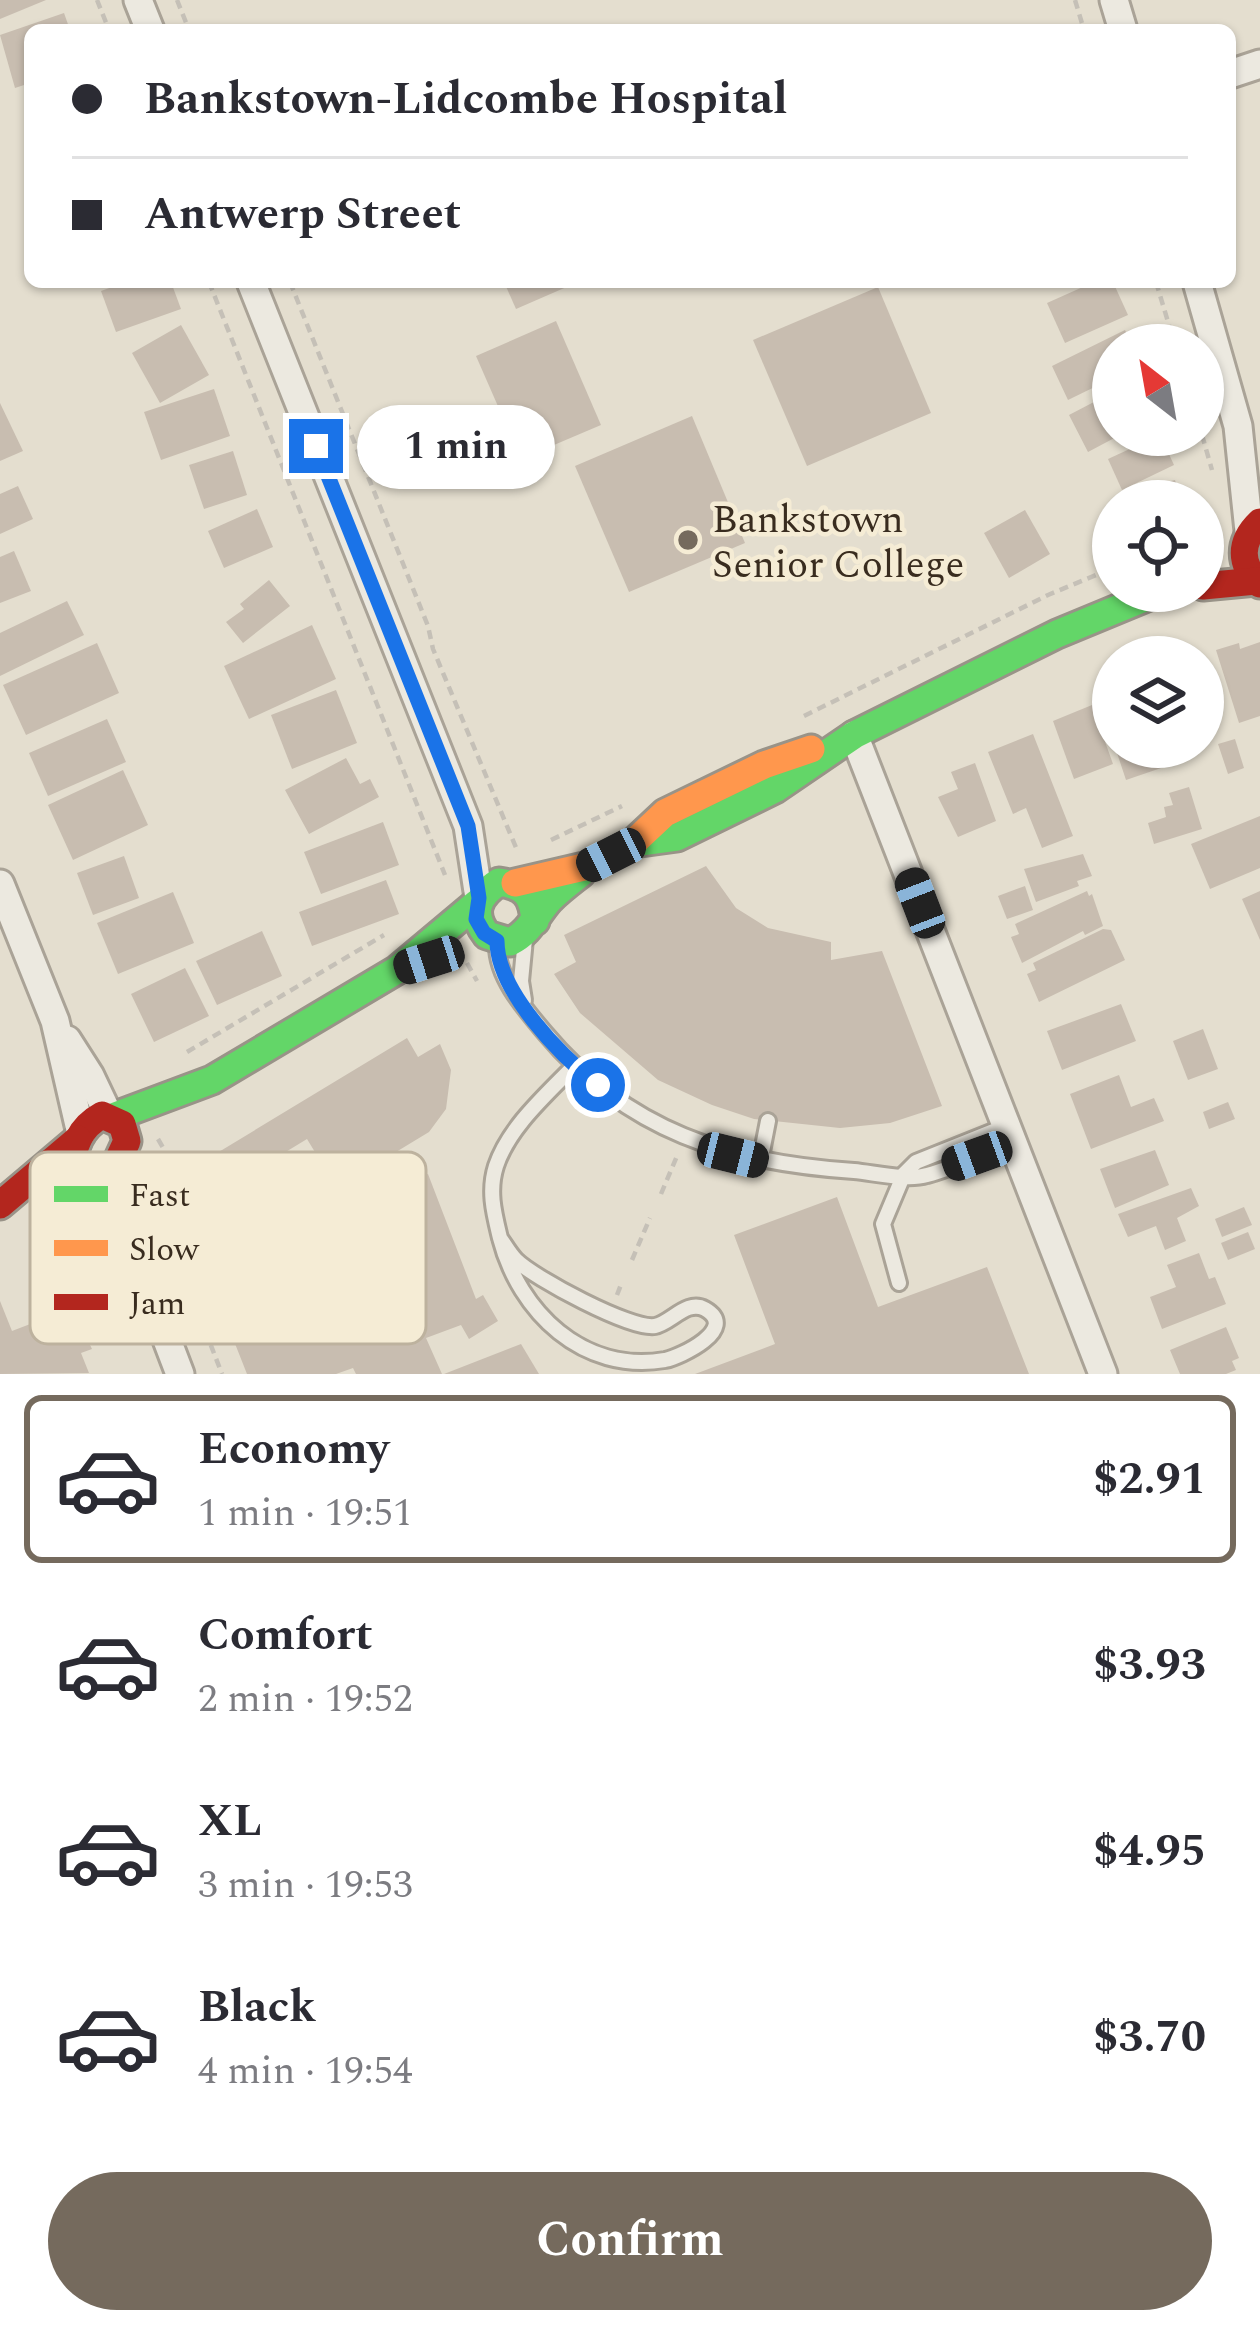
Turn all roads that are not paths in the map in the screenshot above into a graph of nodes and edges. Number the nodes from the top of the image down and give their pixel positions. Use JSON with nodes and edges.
{"nodes":[{"id":1,"x":253,"y":288,"type":"edge"},
{"id":2,"x":1199,"y":288,"type":"edge"},
{"id":3,"x":1238,"y":425,"type":"junction"},
{"id":4,"x":1260,"y":469,"type":"edge"},
{"id":5,"x":1252,"y":530,"type":"edge"},
{"id":6,"x":1224,"y":551,"type":"edge"},
{"id":7,"x":1258,"y":583,"type":"edge"},
{"id":8,"x":1224,"y":585,"type":"edge"},
{"id":9,"x":1110,"y":612,"type":"edge"},
{"id":10,"x":854,"y":735,"type":"junction"},
{"id":11,"x":468,"y":826,"type":"junction"},
{"id":12,"x":588,"y":866,"type":"junction"},
{"id":13,"x":514,"y":873,"type":"junction"},
{"id":14,"x":0,"y":884,"type":"edge"},
{"id":15,"x":478,"y":901,"type":"junction"},
{"id":16,"x":531,"y":927,"type":"junction"},
{"id":17,"x":495,"y":940,"type":"junction"},
{"id":18,"x":397,"y":970,"type":"junction"},
{"id":19,"x":525,"y":1005,"type":"junction"},
{"id":20,"x":55,"y":1021,"type":"junction"},
{"id":21,"x":574,"y":1066,"type":"junction"},
{"id":22,"x":212,"y":1080,"type":"junction"},
{"id":23,"x":111,"y":1117,"type":"junction"},
{"id":24,"x":768,"y":1121,"type":"dead end"},
{"id":25,"x":1010,"y":1135,"type":"junction"},
{"id":26,"x":79,"y":1136,"type":"junction"},
{"id":27,"x":61,"y":1152,"type":"edge"},
{"id":28,"x":74,"y":1152,"type":"edge"},
{"id":29,"x":122,"y":1152,"type":"edge"},
{"id":30,"x":129,"y":1152,"type":"edge"},
{"id":31,"x":760,"y":1162,"type":"junction"},
{"id":32,"x":904,"y":1174,"type":"junction"},
{"id":33,"x":30,"y":1179,"type":"edge"},
{"id":34,"x":30,"y":1196,"type":"edge"},
{"id":35,"x":0,"y":1206,"type":"edge"},
{"id":36,"x":500,"y":1238,"type":"junction"},
{"id":37,"x":899,"y":1283,"type":"dead end"},
{"id":38,"x":169,"y":1344,"type":"edge"},
{"id":39,"x":180,"y":1374,"type":"edge"},
{"id":40,"x":1103,"y":1374,"type":"edge"}],
"edges":[{"from":1,"to":11,"type":"street"},
{"from":2,"to":3,"type":"street"},
{"from":3,"to":4,"type":"street"},
{"from":3,"to":5,"type":"street"},
{"from":5,"to":6,"type":"street"},
{"from":5,"to":7,"type":"street"},
{"from":7,"to":8,"type":"street"},
{"from":9,"to":10,"type":"street"},
{"from":10,"to":12,"type":"street"},
{"from":10,"to":25,"type":"street"},
{"from":11,"to":13,"type":"street"},
{"from":11,"to":15,"type":"street"},
{"from":12,"to":13,"type":"street"},
{"from":12,"to":16,"type":"street"},
{"from":13,"to":15,"type":"street"},
{"from":13,"to":16,"type":"street"},
{"from":14,"to":20,"type":"street"},
{"from":15,"to":17,"type":"street"},
{"from":15,"to":18,"type":"street"},
{"from":16,"to":17,"type":"street"},
{"from":16,"to":19,"type":"lane"},
{"from":17,"to":18,"type":"street"},
{"from":17,"to":19,"type":"lane"},
{"from":18,"to":22,"type":"street"},
{"from":19,"to":21,"type":"lane"},
{"from":20,"to":23,"type":"street"},
{"from":20,"to":26,"type":"street"},
{"from":21,"to":31,"type":"lane"},
{"from":21,"to":36,"type":"lane"},
{"from":22,"to":23,"type":"street"},
{"from":22,"to":30,"type":"street"},
{"from":23,"to":26,"type":"street"},
{"from":23,"to":29,"type":"street"},
{"from":24,"to":31,"type":"lane"},
{"from":25,"to":32,"type":"lane"},
{"from":25,"to":40,"type":"street"},
{"from":26,"to":27,"type":"street"},
{"from":26,"to":28,"type":"street"},
{"from":31,"to":32,"type":"lane"},
{"from":32,"to":37,"type":"lane"},
{"from":33,"to":35,"type":"street"},
{"from":34,"to":35,"type":"street"},
{"from":36,"to":36,"type":"lane"},
{"from":38,"to":39,"type":"street"}]}
